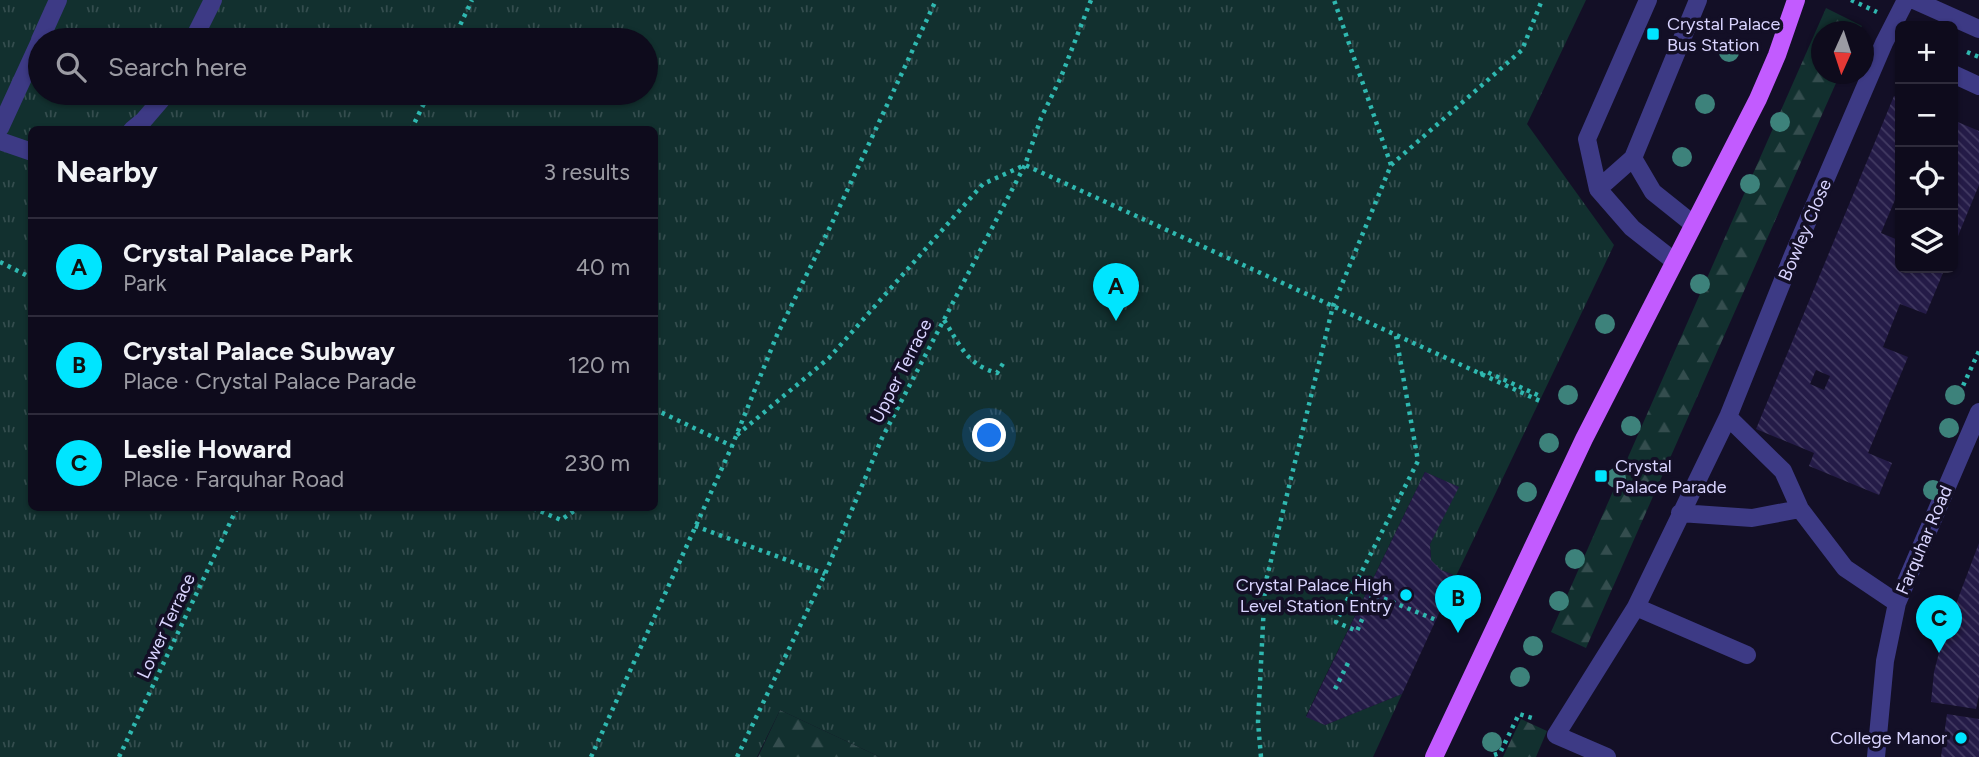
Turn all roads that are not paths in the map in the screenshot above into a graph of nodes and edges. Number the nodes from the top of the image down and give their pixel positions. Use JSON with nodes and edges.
{"nodes":[{"id":1,"x":58,"y":0,"type":"edge"},
{"id":2,"x":213,"y":0,"type":"edge"},
{"id":3,"x":1648,"y":0,"type":"edge"},
{"id":4,"x":1698,"y":0,"type":"edge"},
{"id":5,"x":1796,"y":0,"type":"edge"},
{"id":6,"x":1906,"y":0,"type":"edge"},
{"id":7,"x":1914,"y":0,"type":"edge"},
{"id":8,"x":45,"y":28,"type":"edge"},
{"id":9,"x":199,"y":28,"type":"edge"},
{"id":10,"x":1979,"y":29,"type":"edge"},
{"id":11,"x":1892,"y":47,"type":"edge"},
{"id":12,"x":28,"y":66,"type":"edge"},
{"id":13,"x":1958,"y":76,"type":"edge"},
{"id":14,"x":1979,"y":86,"type":"edge"},
{"id":15,"x":157,"y":105,"type":"edge"},
{"id":16,"x":137,"y":126,"type":"edge"},
{"id":17,"x":0,"y":128,"type":"edge"},
{"id":18,"x":0,"y":141,"type":"edge"},
{"id":19,"x":28,"y":151,"type":"edge"},
{"id":20,"x":1633,"y":158,"type":"junction"},
{"id":21,"x":1598,"y":189,"type":"junction"},
{"id":22,"x":1693,"y":224,"type":"junction"},
{"id":23,"x":1674,"y":261,"type":"junction"},
{"id":24,"x":1979,"y":412,"type":"edge"},
{"id":25,"x":1728,"y":418,"type":"junction"},
{"id":26,"x":1975,"y":431,"type":"edge"},
{"id":27,"x":1800,"y":509,"type":"junction"},
{"id":28,"x":1680,"y":513,"type":"junction"},
{"id":29,"x":1897,"y":603,"type":"junction"},
{"id":30,"x":1636,"y":607,"type":"junction"},
{"id":31,"x":1747,"y":654,"type":"dead end"},
{"id":32,"x":1434,"y":757,"type":"edge"},
{"id":33,"x":1607,"y":757,"type":"edge"},
{"id":34,"x":1876,"y":757,"type":"edge"}],
"edges":[{"from":1,"to":8,"type":"street"},
{"from":2,"to":9,"type":"street"},
{"from":3,"to":21,"type":"street"},
{"from":4,"to":20,"type":"street"},
{"from":5,"to":22,"type":"main road"},
{"from":6,"to":11,"type":"street","name":"Bowley Close"},
{"from":7,"to":10,"type":"street"},
{"from":11,"to":25,"type":"street","name":"Bowley Close"},
{"from":12,"to":17,"type":"street"},
{"from":13,"to":14,"type":"street"},
{"from":15,"to":16,"type":"street"},
{"from":18,"to":19,"type":"street"},
{"from":20,"to":21,"type":"street"},
{"from":20,"to":22,"type":"street"},
{"from":21,"to":23,"type":"street"},
{"from":22,"to":23,"type":"main road"},
{"from":23,"to":32,"type":"main road"},
{"from":24,"to":26,"type":"street","name":"Farquhar Road"},
{"from":25,"to":27,"type":"street"},
{"from":25,"to":28,"type":"street","name":"Bowley Close"},
{"from":26,"to":29,"type":"street","name":"Farquhar Road"},
{"from":27,"to":28,"type":"street"},
{"from":27,"to":29,"type":"street"},
{"from":28,"to":30,"type":"street","name":"Bowley Close"},
{"from":29,"to":34,"type":"street","name":"Farquhar Road"},
{"from":30,"to":31,"type":"street"},
{"from":30,"to":33,"type":"street","name":"Bowley Close"}]}
